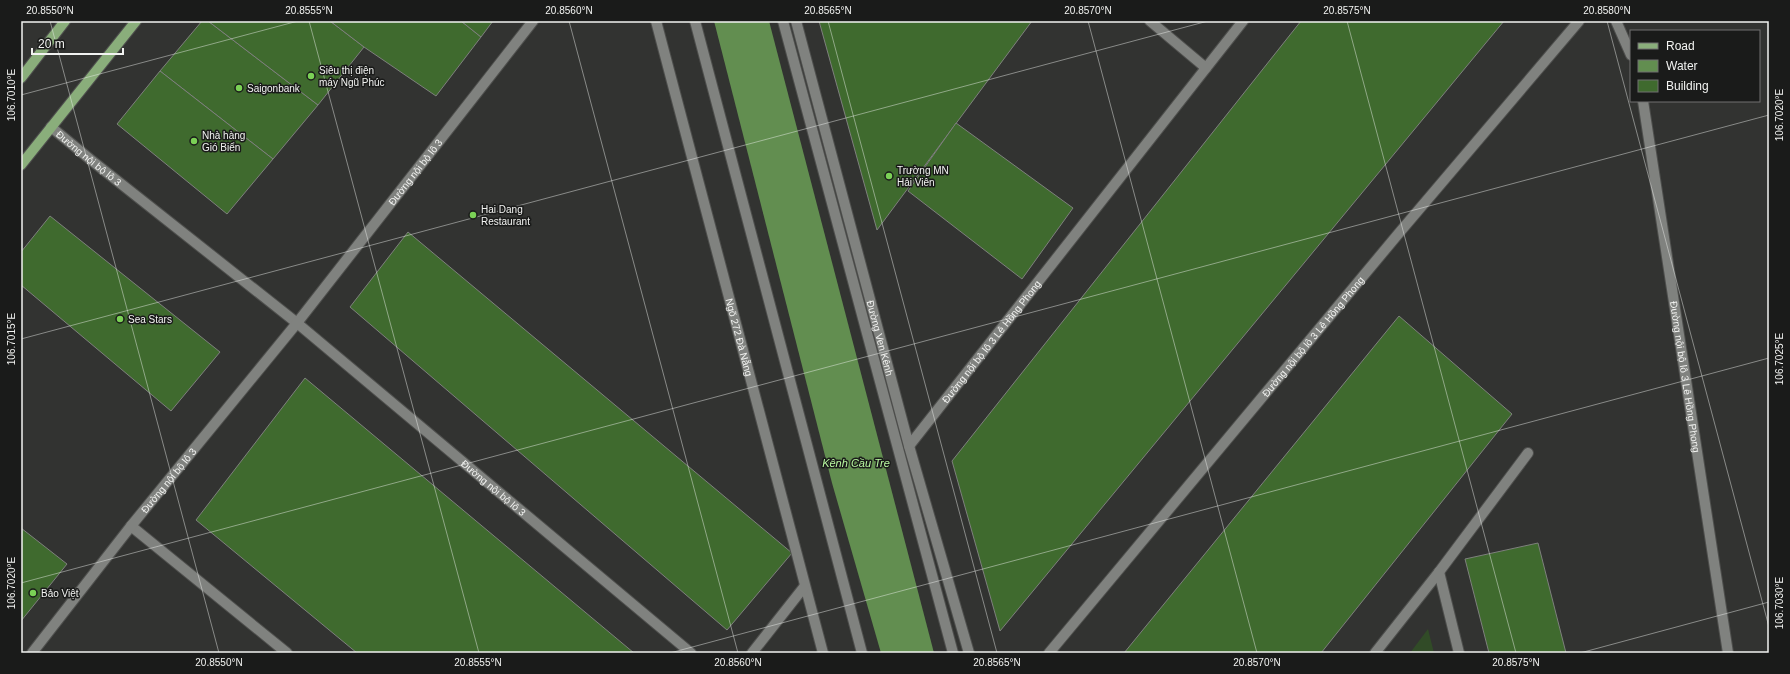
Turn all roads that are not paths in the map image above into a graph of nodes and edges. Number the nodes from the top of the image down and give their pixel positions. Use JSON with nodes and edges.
{"nodes":[{"id":1,"x":65,"y":21,"type":"edge"},
{"id":2,"x":136,"y":21,"type":"edge"},
{"id":3,"x":533,"y":21,"type":"edge"},
{"id":4,"x":656,"y":21,"type":"edge"},
{"id":5,"x":695,"y":21,"type":"edge"},
{"id":6,"x":783,"y":21,"type":"edge"},
{"id":7,"x":796,"y":21,"type":"edge"},
{"id":8,"x":1150,"y":21,"type":"edge"},
{"id":9,"x":1243,"y":21,"type":"edge"},
{"id":10,"x":1579,"y":21,"type":"edge"},
{"id":11,"x":1616,"y":21,"type":"edge"},
{"id":12,"x":1630,"y":53,"type":"edge"},
{"id":13,"x":1206,"y":68,"type":"junction"},
{"id":14,"x":21,"y":78,"type":"edge"},
{"id":15,"x":1643,"y":102,"type":"edge"},
{"id":16,"x":51,"y":127,"type":"junction"},
{"id":17,"x":21,"y":165,"type":"edge"},
{"id":18,"x":297,"y":323,"type":"junction"},
{"id":19,"x":909,"y":446,"type":"junction"},
{"id":20,"x":1528,"y":453,"type":"dead end"},
{"id":21,"x":131,"y":526,"type":"junction"},
{"id":22,"x":1439,"y":572,"type":"junction"},
{"id":23,"x":804,"y":587,"type":"junction"},
{"id":24,"x":32,"y":653,"type":"edge"},
{"id":25,"x":287,"y":653,"type":"edge"},
{"id":26,"x":691,"y":653,"type":"edge"},
{"id":27,"x":752,"y":653,"type":"edge"},
{"id":28,"x":823,"y":653,"type":"edge"},
{"id":29,"x":862,"y":653,"type":"edge"},
{"id":30,"x":953,"y":653,"type":"edge"},
{"id":31,"x":969,"y":653,"type":"edge"},
{"id":32,"x":1049,"y":653,"type":"edge"},
{"id":33,"x":1374,"y":653,"type":"edge"},
{"id":34,"x":1459,"y":653,"type":"edge"},
{"id":35,"x":1728,"y":653,"type":"edge"}],
"edges":[{"from":1,"to":14,"type":"main road"},
{"from":2,"to":16,"type":"main road"},
{"from":3,"to":18,"type":"street","name":"Đường nội bộ lô 3"},
{"from":4,"to":23,"type":"street","name":"Ngõ 272 Đà Nẵng"},
{"from":5,"to":29,"type":"street"},
{"from":6,"to":30,"type":"street","name":"Đường Ven Kênh"},
{"from":7,"to":19,"type":"street","name":"Đường Ven Kênh"},
{"from":8,"to":13,"type":"street"},
{"from":9,"to":13,"type":"street","name":"Đường nội bộ lô 3 Lê Hồng Phong"},
{"from":10,"to":32,"type":"street","name":"Đường nội bộ lô 3 Lê Hồng Phong"},
{"from":11,"to":12,"type":"street"},
{"from":13,"to":19,"type":"street","name":"Đường nội bộ lô 3 Lê Hồng Phong"},
{"from":15,"to":35,"type":"street","name":"Đường nội bộ lô 3 Lê Hồng Phong"},
{"from":16,"to":17,"type":"main road"},
{"from":16,"to":18,"type":"street","name":"Đường nội bộ lô 3"},
{"from":18,"to":21,"type":"street","name":"Đường nội bộ lô 3"},
{"from":18,"to":26,"type":"street","name":"Đường nội bộ lô 3"},
{"from":19,"to":31,"type":"street","name":"Đường Ven Kênh"},
{"from":20,"to":22,"type":"street"},
{"from":21,"to":24,"type":"street","name":"Đường nội bộ lô 3"},
{"from":21,"to":25,"type":"street"},
{"from":22,"to":33,"type":"street"},
{"from":22,"to":34,"type":"street"},
{"from":23,"to":27,"type":"street"},
{"from":23,"to":28,"type":"street","name":"Ngõ 272 Đà Nẵng"}]}
